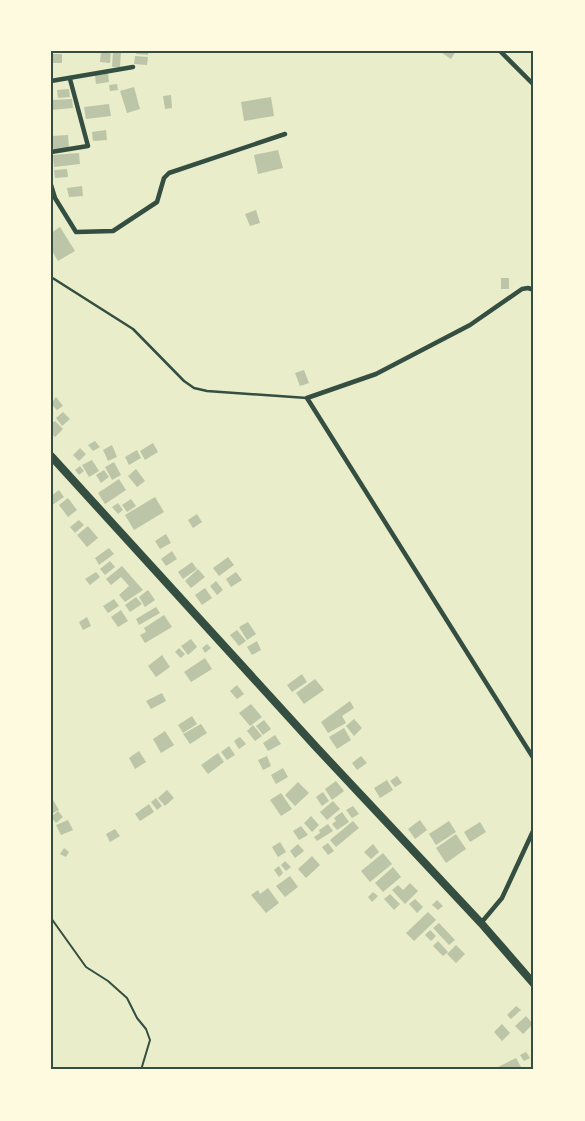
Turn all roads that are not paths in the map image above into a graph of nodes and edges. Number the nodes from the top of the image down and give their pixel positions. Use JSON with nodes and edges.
{"nodes":[{"id":1,"x":500,"y":51,"type":"edge"},
{"id":2,"x":133,"y":67,"type":"dead end"},
{"id":3,"x":70,"y":79,"type":"junction"},
{"id":4,"x":51,"y":81,"type":"edge"},
{"id":5,"x":534,"y":85,"type":"edge"},
{"id":6,"x":285,"y":134,"type":"dead end"},
{"id":7,"x":51,"y":152,"type":"edge"},
{"id":8,"x":51,"y":185,"type":"edge"},
{"id":9,"x":53,"y":198,"type":"edge"},
{"id":10,"x":51,"y":277,"type":"edge"},
{"id":11,"x":534,"y":290,"type":"edge"},
{"id":12,"x":307,"y":398,"type":"junction"},
{"id":13,"x":51,"y":456,"type":"edge"},
{"id":14,"x":534,"y":758,"type":"edge"},
{"id":15,"x":534,"y":829,"type":"edge"},
{"id":16,"x":481,"y":923,"type":"junction"},
{"id":17,"x":534,"y":984,"type":"edge"}],
"edges":[{"from":1,"to":5,"type":"street"},
{"from":2,"to":3,"type":"street"},
{"from":3,"to":4,"type":"street"},
{"from":3,"to":7,"type":"street"},
{"from":6,"to":9,"type":"street"},
{"from":8,"to":9,"type":"street"},
{"from":10,"to":12,"type":"lane"},
{"from":11,"to":12,"type":"street"},
{"from":12,"to":14,"type":"street"},
{"from":13,"to":16,"type":"highway"},
{"from":15,"to":16,"type":"street"},
{"from":16,"to":17,"type":"highway"}]}
